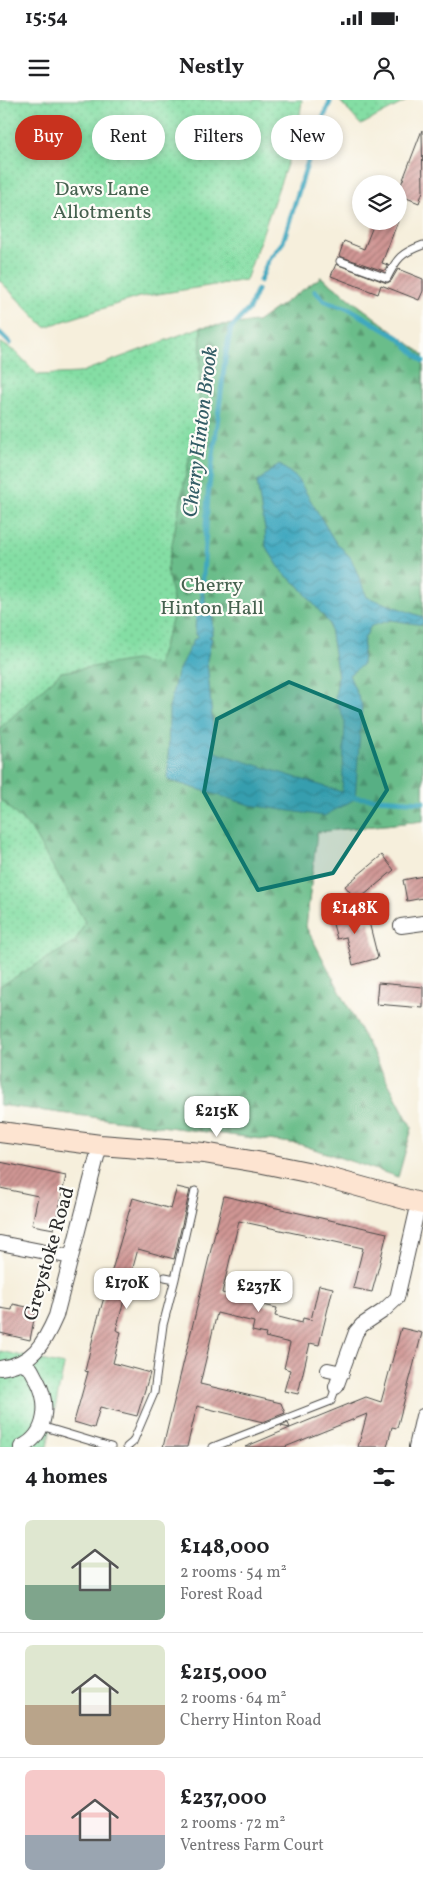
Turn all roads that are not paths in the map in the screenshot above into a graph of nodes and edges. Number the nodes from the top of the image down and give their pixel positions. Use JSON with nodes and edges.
{"nodes":[{"id":1,"x":423,"y":245,"type":"edge"},
{"id":2,"x":340,"y":261,"type":"dead end"},
{"id":3,"x":423,"y":923,"type":"edge"},
{"id":4,"x":401,"y":926,"type":"dead end"},
{"id":5,"x":0,"y":1132,"type":"edge"},
{"id":6,"x":100,"y":1145,"type":"junction"},
{"id":7,"x":195,"y":1191,"type":"dead end"},
{"id":8,"x":421,"y":1203,"type":"edge"},
{"id":9,"x":0,"y":1243,"type":"edge"},
{"id":10,"x":71,"y":1257,"type":"junction"},
{"id":11,"x":165,"y":1277,"type":"dead end"},
{"id":12,"x":174,"y":1279,"type":"junction"},
{"id":13,"x":21,"y":1363,"type":"junction"},
{"id":14,"x":0,"y":1368,"type":"edge"},
{"id":15,"x":328,"y":1370,"type":"dead end"},
{"id":16,"x":342,"y":1373,"type":"junction"},
{"id":17,"x":336,"y":1387,"type":"joint"},
{"id":18,"x":423,"y":1416,"type":"edge"},
{"id":19,"x":42,"y":1426,"type":"junction"},
{"id":20,"x":131,"y":1445,"type":"edge"},
{"id":21,"x":21,"y":1447,"type":"edge"},
{"id":22,"x":110,"y":1447,"type":"edge"},
{"id":23,"x":213,"y":1447,"type":"edge"},
{"id":24,"x":416,"y":1447,"type":"edge"}],
"edges":[{"from":1,"to":2,"type":"lane"},
{"from":3,"to":4,"type":"street"},
{"from":5,"to":6,"type":"street"},
{"from":6,"to":8,"type":"street"},
{"from":6,"to":10,"type":"street","name":"Greystoke Road"},
{"from":7,"to":12,"type":"lane"},
{"from":8,"to":16,"type":"street"},
{"from":9,"to":10,"type":"street"},
{"from":10,"to":13,"type":"street","name":"Greystoke Road"},
{"from":11,"to":12,"type":"lane"},
{"from":12,"to":20,"type":"lane"},
{"from":13,"to":14,"type":"street","name":"Greystoke Road"},
{"from":13,"to":19,"type":"street"},
{"from":15,"to":16,"type":"street"},
{"from":16,"to":17,"type":"street"},
{"from":17,"to":23,"type":"lane"},
{"from":18,"to":24,"type":"street"},
{"from":19,"to":21,"type":"street"},
{"from":19,"to":22,"type":"lane"}]}
